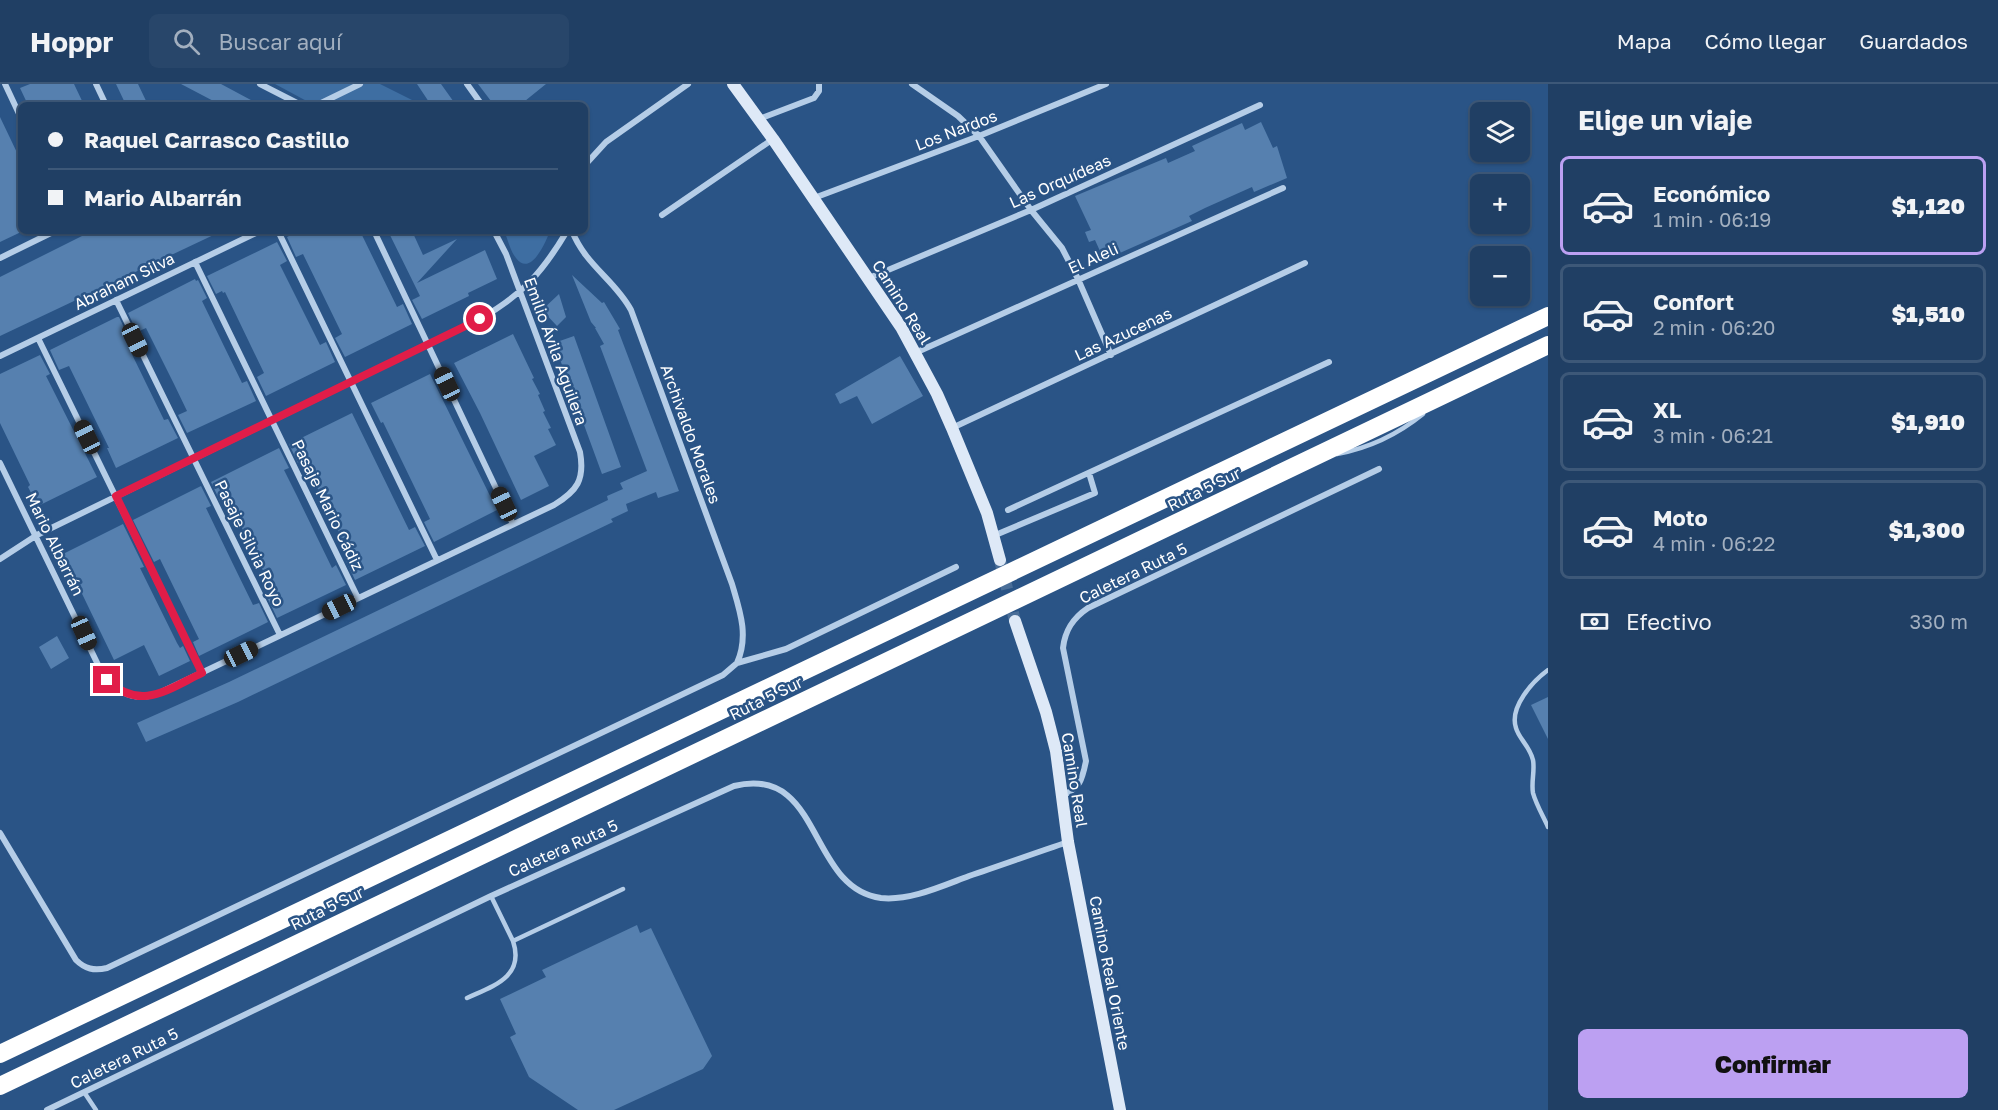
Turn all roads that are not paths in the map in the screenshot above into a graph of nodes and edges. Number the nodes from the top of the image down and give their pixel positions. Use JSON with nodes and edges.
{"nodes":[{"id":1,"x":5,"y":84,"type":"edge"},
{"id":2,"x":96,"y":84,"type":"edge"},
{"id":3,"x":260,"y":84,"type":"edge"},
{"id":4,"x":360,"y":84,"type":"edge"},
{"id":5,"x":466,"y":84,"type":"edge"},
{"id":6,"x":688,"y":84,"type":"edge"},
{"id":7,"x":733,"y":84,"type":"edge"},
{"id":8,"x":819,"y":84,"type":"edge"},
{"id":9,"x":912,"y":84,"type":"edge"},
{"id":10,"x":1106,"y":84,"type":"edge"},
{"id":11,"x":105,"y":102,"type":"edge"},
{"id":12,"x":295,"y":102,"type":"edge"},
{"id":13,"x":323,"y":102,"type":"edge"},
{"id":14,"x":480,"y":102,"type":"edge"},
{"id":15,"x":1260,"y":105,"type":"dead end"},
{"id":16,"x":18,"y":111,"type":"edge"},
{"id":17,"x":759,"y":119,"type":"junction"},
{"id":18,"x":979,"y":136,"type":"junction"},
{"id":19,"x":773,"y":139,"type":"junction"},
{"id":20,"x":588,"y":162,"type":"edge"},
{"id":21,"x":1283,"y":188,"type":"dead end"},
{"id":22,"x":814,"y":198,"type":"junction"},
{"id":23,"x":1031,"y":210,"type":"junction"},
{"id":24,"x":662,"y":215,"type":"dead end"},
{"id":25,"x":49,"y":234,"type":"edge"},
{"id":26,"x":254,"y":234,"type":"edge"},
{"id":27,"x":279,"y":234,"type":"edge"},
{"id":28,"x":375,"y":234,"type":"edge"},
{"id":29,"x":496,"y":234,"type":"edge"},
{"id":30,"x":567,"y":234,"type":"edge"},
{"id":31,"x":571,"y":234,"type":"edge"},
{"id":32,"x":0,"y":258,"type":"edge"},
{"id":33,"x":195,"y":262,"type":"junction"},
{"id":34,"x":1305,"y":263,"type":"dead end"},
{"id":35,"x":868,"y":278,"type":"junction"},
{"id":36,"x":1078,"y":279,"type":"junction"},
{"id":37,"x":520,"y":293,"type":"junction"},
{"id":38,"x":116,"y":300,"type":"junction"},
{"id":39,"x":1548,"y":316,"type":"edge"},
{"id":40,"x":38,"y":338,"type":"junction"},
{"id":41,"x":428,"y":344,"type":"junction"},
{"id":42,"x":1548,"y":345,"type":"edge"},
{"id":43,"x":915,"y":353,"type":"junction"},
{"id":44,"x":1112,"y":355,"type":"junction"},
{"id":45,"x":0,"y":356,"type":"edge"},
{"id":46,"x":1329,"y":362,"type":"dead end"},
{"id":47,"x":351,"y":382,"type":"junction"},
{"id":48,"x":272,"y":421,"type":"junction"},
{"id":49,"x":952,"y":428,"type":"junction"},
{"id":50,"x":194,"y":459,"type":"junction"},
{"id":51,"x":0,"y":463,"type":"edge"},
{"id":52,"x":1379,"y":469,"type":"dead end"},
{"id":53,"x":1089,"y":473,"type":"junction"},
{"id":54,"x":116,"y":496,"type":"junction"},
{"id":55,"x":1008,"y":510,"type":"dead end"},
{"id":56,"x":513,"y":524,"type":"junction"},
{"id":57,"x":36,"y":535,"type":"junction"},
{"id":58,"x":993,"y":536,"type":"junction"},
{"id":59,"x":0,"y":559,"type":"edge"},
{"id":60,"x":438,"y":560,"type":"junction"},
{"id":61,"x":1000,"y":560,"type":"tunnel mouth"},
{"id":62,"x":956,"y":567,"type":"dead end"},
{"id":63,"x":358,"y":598,"type":"junction"},
{"id":64,"x":1015,"y":621,"type":"tunnel mouth"},
{"id":65,"x":280,"y":635,"type":"junction"},
{"id":66,"x":737,"y":663,"type":"junction"},
{"id":67,"x":1548,"y":670,"type":"edge"},
{"id":68,"x":202,"y":673,"type":"junction"},
{"id":69,"x":1062,"y":796,"type":"junction"},
{"id":70,"x":1548,"y":827,"type":"edge"},
{"id":71,"x":0,"y":833,"type":"edge"},
{"id":72,"x":1068,"y":842,"type":"junction"},
{"id":73,"x":623,"y":889,"type":"dead end"},
{"id":74,"x":490,"y":896,"type":"junction"},
{"id":75,"x":513,"y":941,"type":"junction"},
{"id":76,"x":467,"y":998,"type":"dead end"},
{"id":77,"x":0,"y":1054,"type":"edge"},
{"id":78,"x":0,"y":1086,"type":"edge"},
{"id":79,"x":84,"y":1092,"type":"junction"},
{"id":80,"x":47,"y":1110,"type":"edge"},
{"id":81,"x":96,"y":1110,"type":"edge"},
{"id":82,"x":1120,"y":1110,"type":"edge"}],
"edges":[{"from":1,"to":16,"type":"street"},
{"from":2,"to":11,"type":"street"},
{"from":3,"to":12,"type":"street"},
{"from":4,"to":13,"type":"street"},
{"from":5,"to":14,"type":"street"},
{"from":6,"to":20,"type":"street"},
{"from":7,"to":17,"type":"street","name":"Camino Real"},
{"from":8,"to":17,"type":"street"},
{"from":9,"to":18,"type":"street"},
{"from":10,"to":18,"type":"street","name":"Los Nardos"},
{"from":15,"to":23,"type":"street","name":"Las Orquídeas"},
{"from":17,"to":19,"type":"street","name":"Camino Real"},
{"from":18,"to":22,"type":"street","name":"Los Nardos"},
{"from":18,"to":23,"type":"street"},
{"from":19,"to":22,"type":"street","name":"Camino Real"},
{"from":19,"to":24,"type":"street"},
{"from":21,"to":36,"type":"street","name":"El Aleli"},
{"from":22,"to":35,"type":"street","name":"Camino Real"},
{"from":23,"to":35,"type":"street","name":"Las Orquídeas"},
{"from":23,"to":36,"type":"street"},
{"from":25,"to":32,"type":"street"},
{"from":26,"to":33,"type":"street","name":"Abraham Silva"},
{"from":27,"to":47,"type":"street"},
{"from":28,"to":41,"type":"street"},
{"from":29,"to":37,"type":"street","name":"Emilio Ávila Aguilera"},
{"from":30,"to":37,"type":"street"},
{"from":31,"to":66,"type":"street","name":"Archivaldo Morales"},
{"from":33,"to":38,"type":"street","name":"Abraham Silva"},
{"from":33,"to":48,"type":"street","name":"Pasaje Mario Cádiz"},
{"from":34,"to":44,"type":"street","name":"Las Azucenas"},
{"from":35,"to":43,"type":"street","name":"Camino Real"},
{"from":36,"to":43,"type":"street","name":"El Aleli"},
{"from":36,"to":44,"type":"street"},
{"from":37,"to":41,"type":"street"},
{"from":37,"to":56,"type":"street","name":"Emilio Ávila Aguilera"},
{"from":38,"to":40,"type":"street","name":"Abraham Silva"},
{"from":38,"to":50,"type":"street","name":"Pasaje Silvia Royo"},
{"from":39,"to":77,"type":"highway","name":"Ruta 5 Sur"},
{"from":40,"to":45,"type":"street","name":"Abraham Silva"},
{"from":40,"to":54,"type":"street"},
{"from":41,"to":47,"type":"street"},
{"from":41,"to":56,"type":"street"},
{"from":42,"to":78,"type":"highway","name":"Ruta 5 Sur"},
{"from":43,"to":49,"type":"street","name":"Camino Real"},
{"from":44,"to":49,"type":"street","name":"Las Azucenas"},
{"from":46,"to":53,"type":"street"},
{"from":47,"to":48,"type":"street"},
{"from":47,"to":60,"type":"street"},
{"from":48,"to":50,"type":"street"},
{"from":48,"to":63,"type":"street","name":"Pasaje Mario Cádiz"},
{"from":49,"to":58,"type":"street","name":"Camino Real"},
{"from":50,"to":54,"type":"street"},
{"from":50,"to":65,"type":"street","name":"Pasaje Silvia Royo"},
{"from":51,"to":57,"type":"street","name":"Mario Albarrán"},
{"from":52,"to":69,"type":"street","name":"Caletera Ruta 5"},
{"from":53,"to":55,"type":"street"},
{"from":53,"to":58,"type":"street"},
{"from":54,"to":57,"type":"street"},
{"from":54,"to":68,"type":"street"},
{"from":56,"to":60,"type":"street"},
{"from":57,"to":59,"type":"street"},
{"from":57,"to":68,"type":"street","name":"Mario Albarrán"},
{"from":58,"to":61,"type":"street","name":"Camino Real"},
{"from":60,"to":63,"type":"street"},
{"from":62,"to":66,"type":"street"},
{"from":63,"to":65,"type":"street"},
{"from":64,"to":69,"type":"street","name":"Camino Real"},
{"from":65,"to":68,"type":"street"},
{"from":66,"to":71,"type":"street"},
{"from":67,"to":70,"type":"lane"},
{"from":69,"to":72,"type":"street","name":"Camino Real"},
{"from":72,"to":74,"type":"street","name":"Caletera Ruta 5"},
{"from":72,"to":82,"type":"street","name":"Camino Real Oriente"},
{"from":73,"to":75,"type":"lane"},
{"from":74,"to":75,"type":"lane"},
{"from":74,"to":79,"type":"street","name":"Caletera Ruta 5"},
{"from":75,"to":76,"type":"lane"},
{"from":79,"to":80,"type":"street","name":"Caletera Ruta 5"},
{"from":79,"to":81,"type":"lane"}]}
